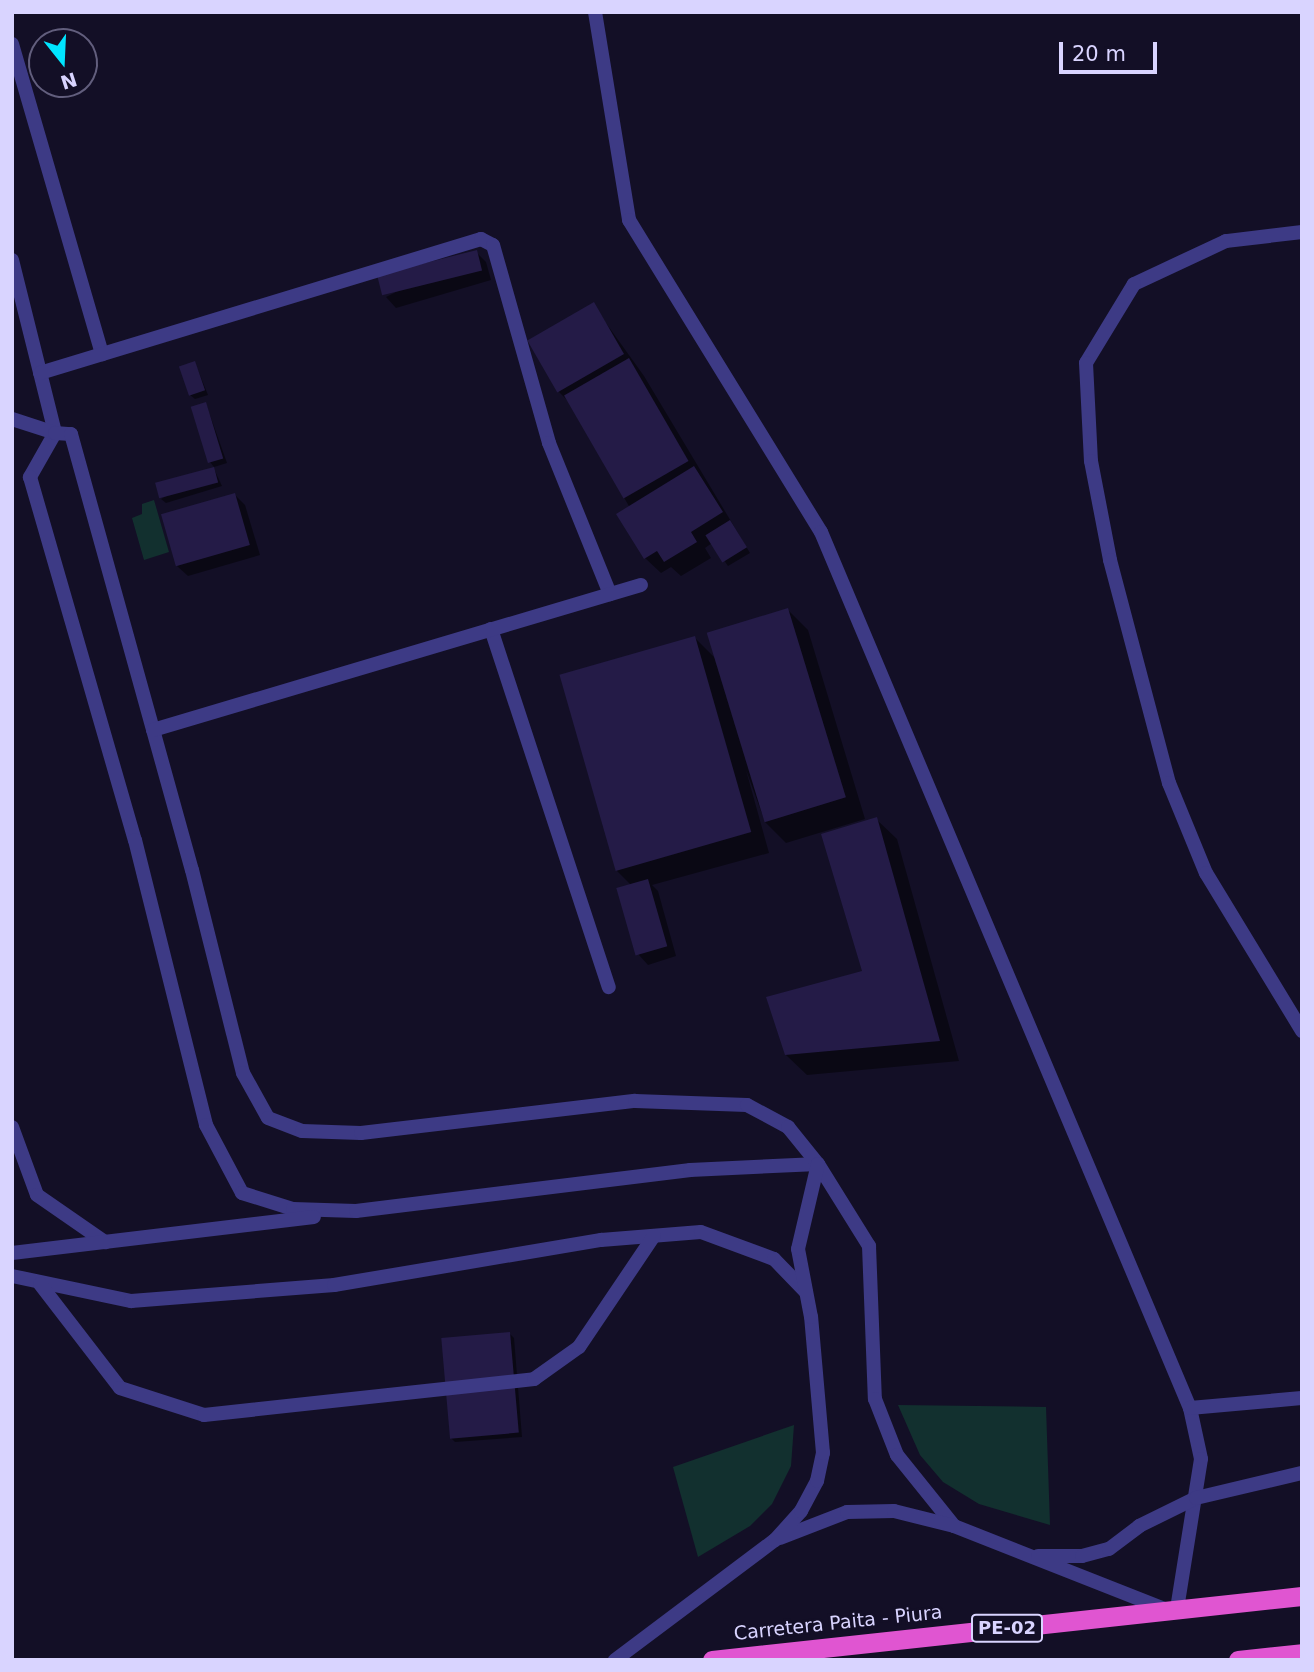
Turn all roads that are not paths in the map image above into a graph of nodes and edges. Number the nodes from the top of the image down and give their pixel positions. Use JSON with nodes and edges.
{"nodes":[{"id":1,"x":595,"y":12,"type":"edge"},
{"id":2,"x":12,"y":44,"type":"edge"},
{"id":3,"x":1302,"y":232,"type":"edge"},
{"id":4,"x":12,"y":260,"type":"edge"},
{"id":5,"x":102,"y":354,"type":"junction"},
{"id":6,"x":40,"y":373,"type":"junction"},
{"id":7,"x":12,"y":419,"type":"edge"},
{"id":8,"x":55,"y":433,"type":"junction"},
{"id":9,"x":641,"y":585,"type":"dead end"},
{"id":10,"x":610,"y":594,"type":"junction"},
{"id":11,"x":491,"y":629,"type":"junction"},
{"id":12,"x":153,"y":730,"type":"junction"},
{"id":13,"x":609,"y":987,"type":"dead end"},
{"id":14,"x":1302,"y":1031,"type":"edge"},
{"id":15,"x":12,"y":1128,"type":"edge"},
{"id":16,"x":818,"y":1164,"type":"junction"},
{"id":17,"x":374,"y":1209,"type":"junction"},
{"id":18,"x":654,"y":1236,"type":"junction"},
{"id":19,"x":105,"y":1242,"type":"junction"},
{"id":20,"x":12,"y":1253,"type":"edge"},
{"id":21,"x":12,"y":1276,"type":"edge"},
{"id":22,"x":40,"y":1284,"type":"junction"},
{"id":23,"x":806,"y":1292,"type":"junction"},
{"id":24,"x":1302,"y":1398,"type":"edge"},
{"id":25,"x":1191,"y":1408,"type":"junction"},
{"id":26,"x":1302,"y":1473,"type":"edge"},
{"id":27,"x":1196,"y":1498,"type":"junction"},
{"id":28,"x":954,"y":1526,"type":"junction"},
{"id":29,"x":775,"y":1540,"type":"junction"},
{"id":30,"x":1029,"y":1556,"type":"junction"},
{"id":31,"x":1302,"y":1596,"type":"edge"},
{"id":32,"x":1173,"y":1610,"type":"junction"},
{"id":33,"x":1302,"y":1653,"type":"edge"},
{"id":34,"x":615,"y":1660,"type":"edge"},
{"id":35,"x":712,"y":1660,"type":"edge"},
{"id":36,"x":1238,"y":1660,"type":"edge"}],
"edges":[{"from":1,"to":25,"type":"lane"},
{"from":2,"to":5,"type":"lane"},
{"from":3,"to":14,"type":"lane"},
{"from":4,"to":6,"type":"lane"},
{"from":5,"to":6,"type":"lane"},
{"from":5,"to":10,"type":"lane"},
{"from":6,"to":8,"type":"lane"},
{"from":7,"to":8,"type":"lane"},
{"from":8,"to":12,"type":"lane"},
{"from":8,"to":17,"type":"lane"},
{"from":9,"to":10,"type":"lane"},
{"from":10,"to":11,"type":"lane"},
{"from":11,"to":12,"type":"lane"},
{"from":11,"to":13,"type":"lane"},
{"from":12,"to":16,"type":"lane"},
{"from":15,"to":19,"type":"lane"},
{"from":16,"to":17,"type":"lane"},
{"from":16,"to":23,"type":"lane"},
{"from":16,"to":28,"type":"lane"},
{"from":17,"to":19,"type":"lane"},
{"from":18,"to":22,"type":"lane"},
{"from":18,"to":22,"type":"lane"},
{"from":18,"to":23,"type":"lane"},
{"from":19,"to":20,"type":"lane"},
{"from":21,"to":22,"type":"lane"},
{"from":23,"to":29,"type":"lane"},
{"from":24,"to":25,"type":"lane"},
{"from":25,"to":27,"type":"lane"},
{"from":26,"to":27,"type":"lane"},
{"from":27,"to":30,"type":"lane"},
{"from":27,"to":32,"type":"lane"},
{"from":28,"to":29,"type":"lane"},
{"from":28,"to":30,"type":"lane"},
{"from":29,"to":34,"type":"lane"},
{"from":30,"to":32,"type":"lane"},
{"from":31,"to":32,"type":"highway","name":"Carretera Paita - Piura","number":"PE-02"},
{"from":32,"to":35,"type":"highway","name":"Carretera Paita - Piura","number":"PE-02"},
{"from":33,"to":36,"type":"highway"}]}
